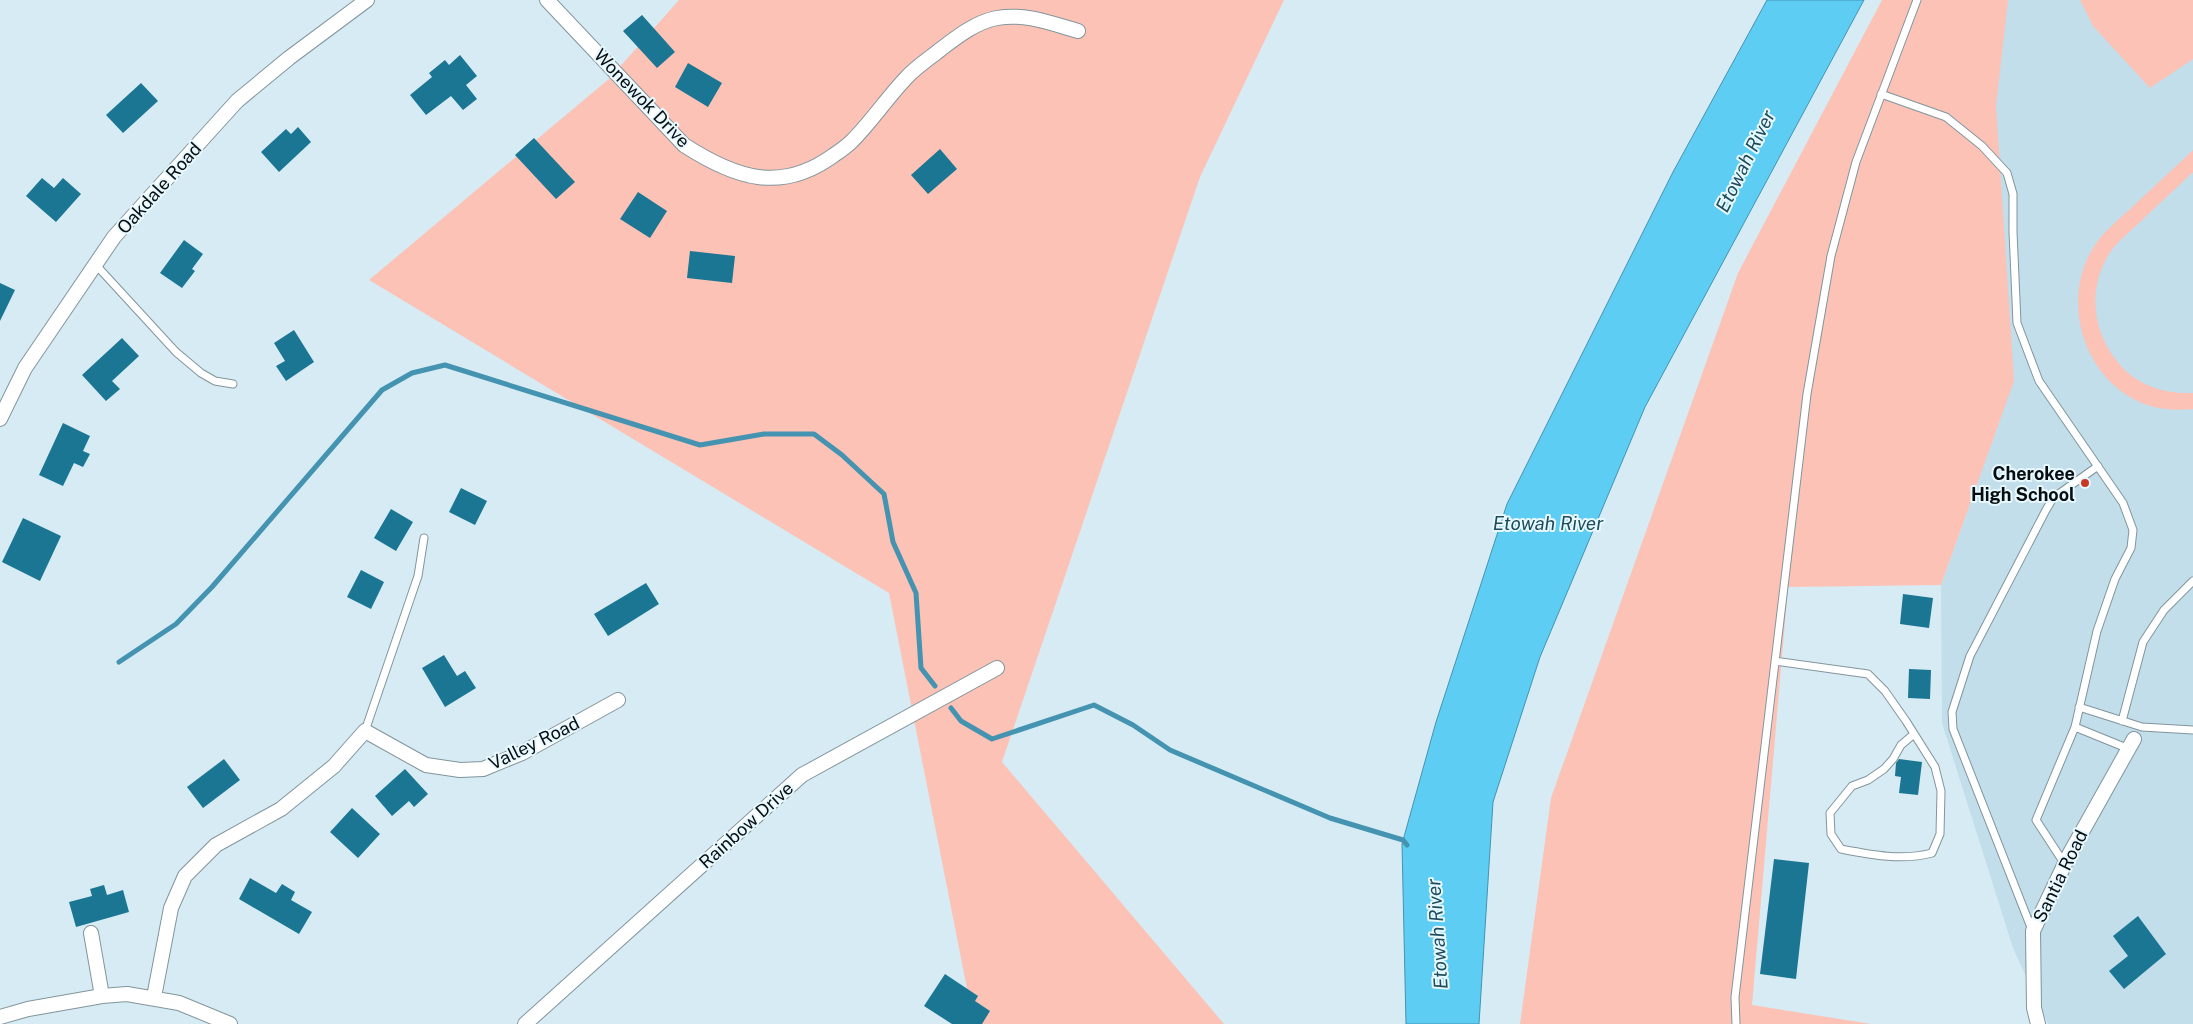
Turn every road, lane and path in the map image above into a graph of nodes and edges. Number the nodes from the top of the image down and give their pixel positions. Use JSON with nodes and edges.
{"nodes":[{"id":1,"x":367,"y":0,"type":"edge"},
{"id":2,"x":547,"y":0,"type":"edge"},
{"id":3,"x":1917,"y":0,"type":"edge"},
{"id":4,"x":1078,"y":31,"type":"dead end"},
{"id":5,"x":1882,"y":94,"type":"junction"},
{"id":6,"x":96,"y":265,"type":"junction"},
{"id":7,"x":232,"y":384,"type":"dead end"},
{"id":8,"x":0,"y":419,"type":"edge"},
{"id":9,"x":2098,"y":466,"type":"junction"},
{"id":10,"x":424,"y":538,"type":"dead end"},
{"id":11,"x":2193,"y":581,"type":"edge"},
{"id":12,"x":1775,"y":661,"type":"junction"},
{"id":13,"x":997,"y":668,"type":"dead end"},
{"id":14,"x":618,"y":700,"type":"dead end"},
{"id":15,"x":2079,"y":708,"type":"junction"},
{"id":16,"x":2122,"y":721,"type":"junction"},
{"id":17,"x":2075,"y":727,"type":"junction"},
{"id":18,"x":2193,"y":730,"type":"edge"},
{"id":19,"x":365,"y":731,"type":"junction"},
{"id":20,"x":1914,"y":734,"type":"junction"},
{"id":21,"x":2132,"y":744,"type":"joint"},
{"id":22,"x":2064,"y":864,"type":"junction"},
{"id":23,"x":2033,"y":932,"type":"junction"},
{"id":24,"x":91,"y":933,"type":"dead end"},
{"id":25,"x":102,"y":996,"type":"junction"},
{"id":26,"x":154,"y":997,"type":"junction"},
{"id":27,"x":0,"y":1018,"type":"edge"},
{"id":28,"x":230,"y":1024,"type":"edge"},
{"id":29,"x":526,"y":1024,"type":"edge"},
{"id":30,"x":1736,"y":1024,"type":"edge"},
{"id":31,"x":2038,"y":1024,"type":"edge"}],
"edges":[{"from":1,"to":6,"type":"street","name":"Oakdale Road"},
{"from":2,"to":4,"type":"street","name":"Wonewok Drive"},
{"from":3,"to":5,"type":"lane"},
{"from":5,"to":9,"type":"lane"},
{"from":5,"to":12,"type":"lane"},
{"from":6,"to":7,"type":"lane"},
{"from":6,"to":8,"type":"street","name":"Oakdale Road"},
{"from":9,"to":15,"type":"lane"},
{"from":9,"to":23,"type":"lane"},
{"from":10,"to":19,"type":"lane"},
{"from":11,"to":16,"type":"lane"},
{"from":12,"to":20,"type":"lane"},
{"from":12,"to":30,"type":"lane"},
{"from":13,"to":29,"type":"street","name":"Rainbow Drive"},
{"from":14,"to":19,"type":"street","name":"Valley Road"},
{"from":15,"to":16,"type":"lane"},
{"from":15,"to":17,"type":"lane"},
{"from":16,"to":18,"type":"lane"},
{"from":17,"to":21,"type":"lane"},
{"from":17,"to":22,"type":"lane"},
{"from":19,"to":26,"type":"street"},
{"from":20,"to":20,"type":"lane"},
{"from":21,"to":22,"type":"street","name":"Santia Road"},
{"from":22,"to":23,"type":"street","name":"Santia Road"},
{"from":23,"to":31,"type":"street","name":"Santia Road"},
{"from":24,"to":25,"type":"street"},
{"from":25,"to":26,"type":"street"},
{"from":25,"to":27,"type":"street"},
{"from":26,"to":28,"type":"street"}]}
